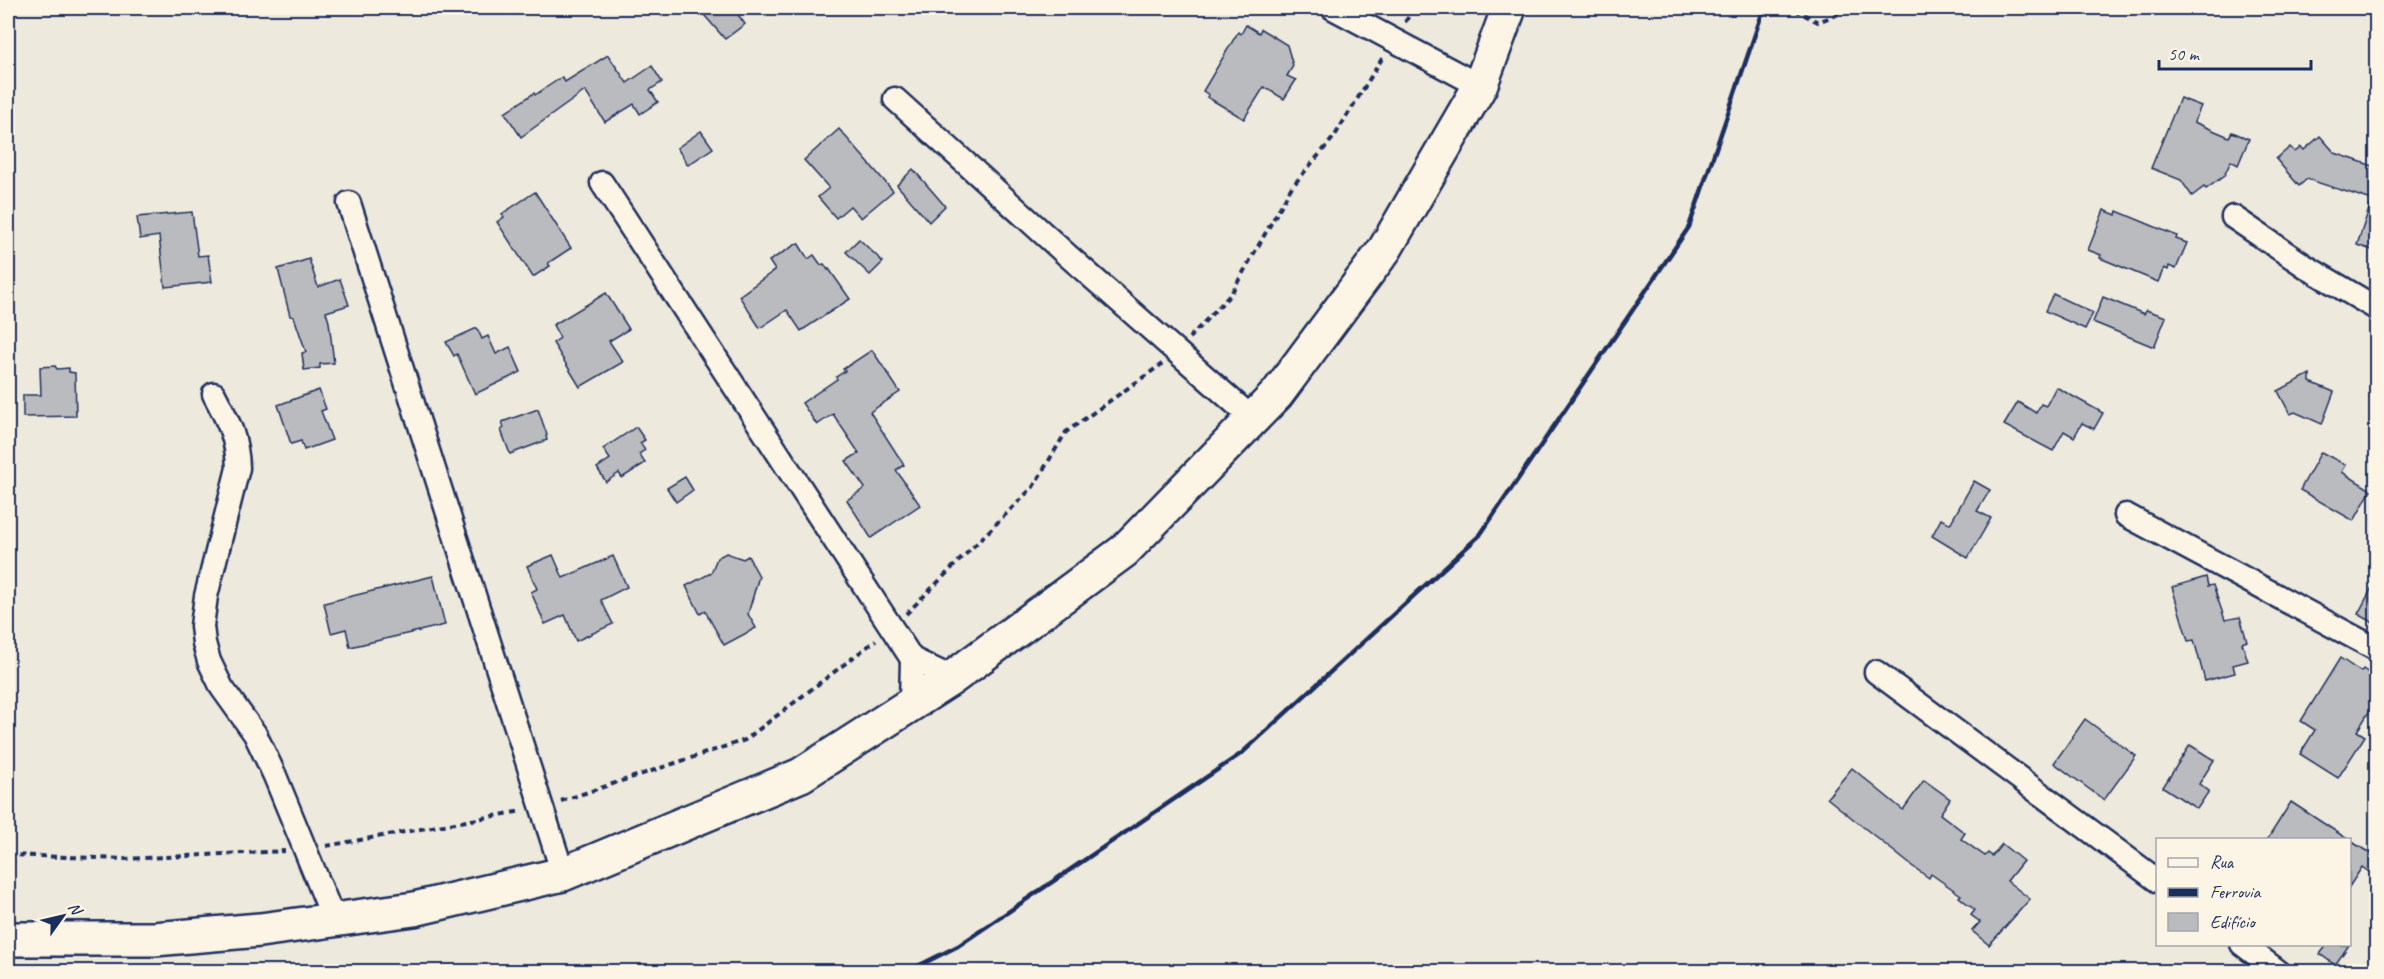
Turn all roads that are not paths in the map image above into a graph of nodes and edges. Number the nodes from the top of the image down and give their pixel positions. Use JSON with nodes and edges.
{"nodes":[{"id":1,"x":1333,"y":8,"type":"edge"},
{"id":2,"x":1509,"y":8,"type":"edge"},
{"id":3,"x":1480,"y":86,"type":"junction"},
{"id":4,"x":895,"y":99,"type":"dead end"},
{"id":5,"x":602,"y":183,"type":"dead end"},
{"id":6,"x":349,"y":202,"type":"dead end"},
{"id":7,"x":2234,"y":217,"type":"dead end"},
{"id":8,"x":2376,"y":308,"type":"edge"},
{"id":9,"x":214,"y":394,"type":"dead end"},
{"id":10,"x":1252,"y":419,"type":"junction"},
{"id":11,"x":2126,"y":515,"type":"dead end"},
{"id":12,"x":2376,"y":649,"type":"edge"},
{"id":13,"x":912,"y":659,"type":"junction"},
{"id":14,"x":1876,"y":672,"type":"dead end"},
{"id":15,"x":952,"y":678,"type":"junction"},
{"id":16,"x":911,"y":704,"type":"junction"},
{"id":17,"x":563,"y":874,"type":"junction"},
{"id":18,"x":2156,"y":880,"type":"edge"},
{"id":19,"x":334,"y":920,"type":"junction"},
{"id":20,"x":8,"y":939,"type":"edge"},
{"id":21,"x":2243,"y":946,"type":"edge"},
{"id":22,"x":2279,"y":972,"type":"edge"}],
"edges":[{"from":1,"to":3,"type":"street"},
{"from":2,"to":3,"type":"street"},
{"from":3,"to":10,"type":"street"},
{"from":4,"to":10,"type":"street"},
{"from":5,"to":13,"type":"street"},
{"from":6,"to":17,"type":"street"},
{"from":7,"to":8,"type":"street"},
{"from":9,"to":19,"type":"street"},
{"from":10,"to":15,"type":"street"},
{"from":11,"to":12,"type":"street"},
{"from":13,"to":15,"type":"street"},
{"from":13,"to":16,"type":"street"},
{"from":14,"to":18,"type":"street"},
{"from":15,"to":16,"type":"street"},
{"from":16,"to":17,"type":"street"},
{"from":17,"to":19,"type":"street"},
{"from":19,"to":20,"type":"street"},
{"from":21,"to":22,"type":"street"}]}
